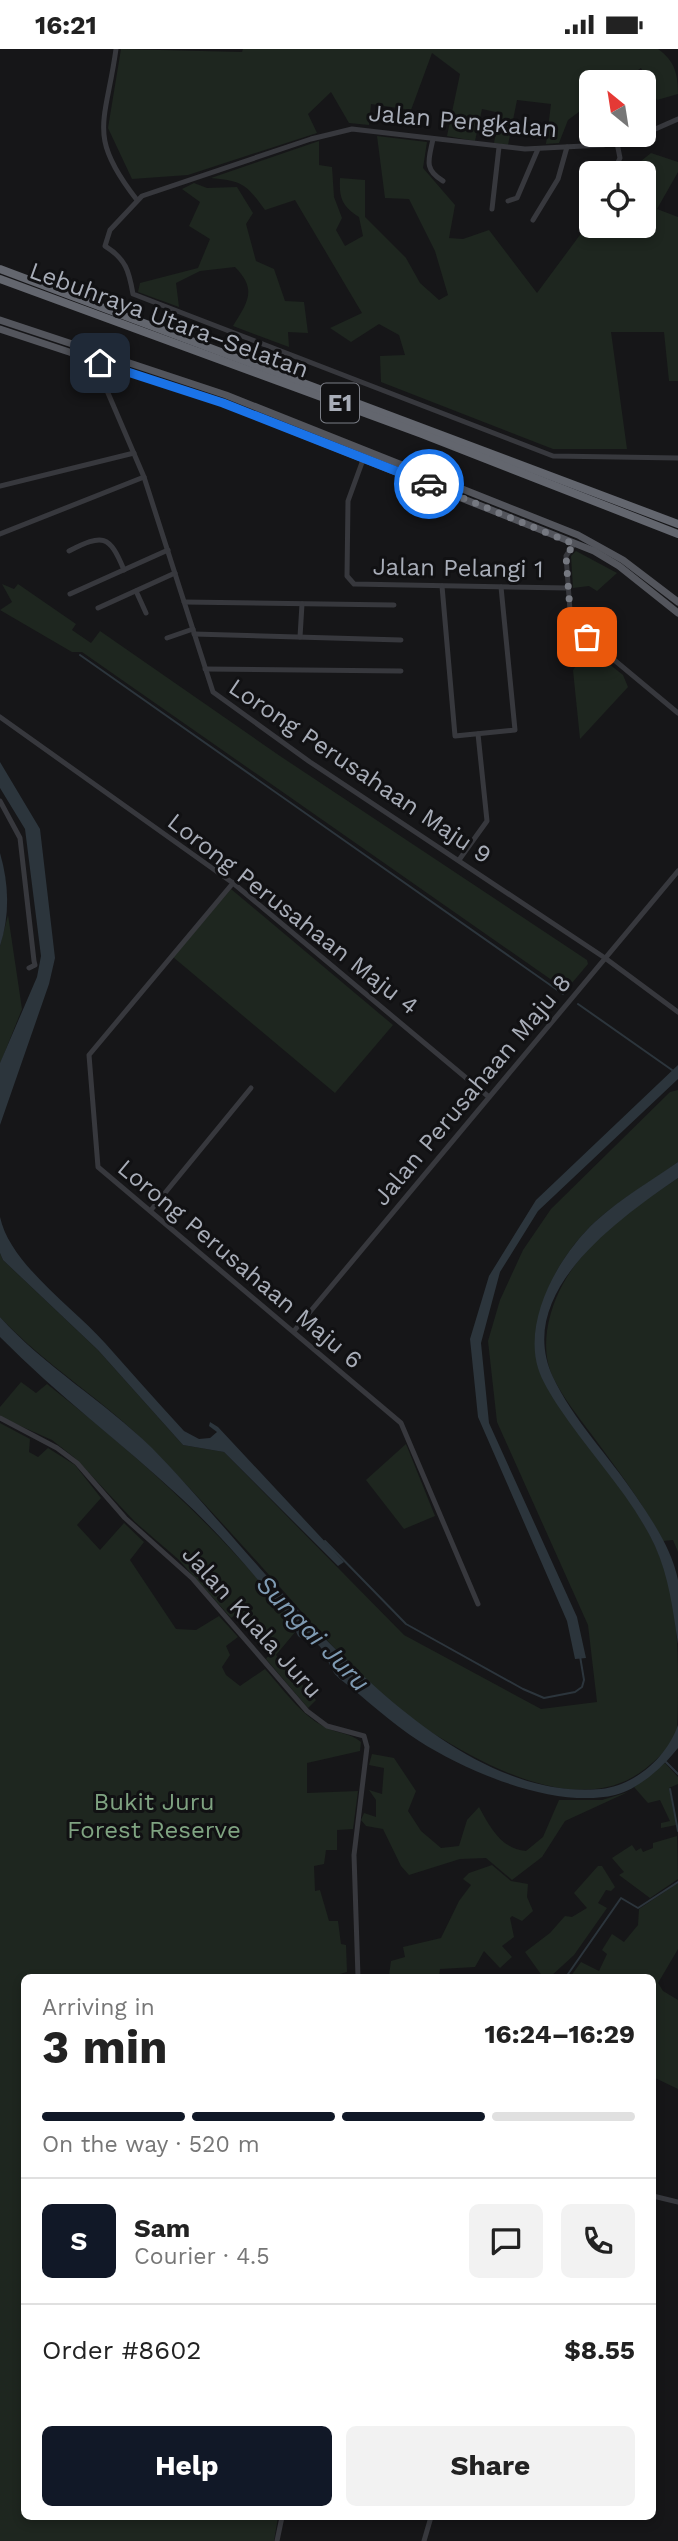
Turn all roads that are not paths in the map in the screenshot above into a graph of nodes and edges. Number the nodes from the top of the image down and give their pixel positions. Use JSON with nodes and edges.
{"nodes":[{"id":1,"x":116,"y":49,"type":"edge"},
{"id":2,"x":678,"y":119,"type":"edge"},
{"id":3,"x":656,"y":129,"type":"edge"},
{"id":4,"x":433,"y":138,"type":"junction"},
{"id":5,"x":579,"y":146,"type":"edge"},
{"id":6,"x":499,"y":147,"type":"junction"},
{"id":7,"x":568,"y":147,"type":"junction"},
{"id":8,"x":538,"y":149,"type":"junction"},
{"id":9,"x":443,"y":181,"type":"dead end"},
{"id":10,"x":137,"y":201,"type":"junction"},
{"id":11,"x":508,"y":201,"type":"dead end"},
{"id":12,"x":492,"y":209,"type":"dead end"},
{"id":13,"x":533,"y":220,"type":"dead end"},
{"id":14,"x":0,"y":269,"type":"edge"},
{"id":15,"x":0,"y":279,"type":"edge"},
{"id":16,"x":0,"y":320,"type":"edge"},
{"id":17,"x":0,"y":329,"type":"edge"},
{"id":18,"x":102,"y":354,"type":"junction"},
{"id":19,"x":100,"y":363,"type":"junction"},
{"id":20,"x":134,"y":453,"type":"junction"},
{"id":21,"x":364,"y":457,"type":"junction"},
{"id":22,"x":678,"y":458,"type":"edge"},
{"id":23,"x":145,"y":477,"type":"junction"},
{"id":24,"x":0,"y":485,"type":"edge"},
{"id":25,"x":678,"y":524,"type":"edge"},
{"id":26,"x":0,"y":534,"type":"edge"},
{"id":27,"x":678,"y":534,"type":"edge"},
{"id":28,"x":574,"y":544,"type":"junction"},
{"id":29,"x":168,"y":550,"type":"junction"},
{"id":30,"x":69,"y":551,"type":"dead end"},
{"id":31,"x":124,"y":570,"type":"junction"},
{"id":32,"x":175,"y":573,"type":"junction"},
{"id":33,"x":442,"y":586,"type":"junction"},
{"id":34,"x":500,"y":587,"type":"junction"},
{"id":35,"x":568,"y":588,"type":"junction"},
{"id":36,"x":136,"y":591,"type":"junction"},
{"id":37,"x":70,"y":594,"type":"dead end"},
{"id":38,"x":678,"y":602,"type":"edge"},
{"id":39,"x":184,"y":603,"type":"junction"},
{"id":40,"x":302,"y":604,"type":"junction"},
{"id":41,"x":394,"y":605,"type":"dead end"},
{"id":42,"x":98,"y":608,"type":"dead end"},
{"id":43,"x":146,"y":613,"type":"dead end"},
{"id":44,"x":678,"y":613,"type":"edge"},
{"id":45,"x":193,"y":631,"type":"junction"},
{"id":46,"x":300,"y":637,"type":"junction"},
{"id":47,"x":167,"y":638,"type":"dead end"},
{"id":48,"x":401,"y":640,"type":"dead end"},
{"id":49,"x":205,"y":669,"type":"junction"},
{"id":50,"x":401,"y":671,"type":"dead end"},
{"id":51,"x":678,"y":713,"type":"edge"},
{"id":52,"x":0,"y":717,"type":"edge"},
{"id":53,"x":478,"y":734,"type":"junction"},
{"id":54,"x":0,"y":801,"type":"edge"},
{"id":55,"x":459,"y":860,"type":"junction"},
{"id":56,"x":678,"y":871,"type":"edge"},
{"id":57,"x":233,"y":883,"type":"junction"},
{"id":58,"x":605,"y":958,"type":"junction"},
{"id":59,"x":29,"y":968,"type":"dead end"},
{"id":60,"x":678,"y":1011,"type":"edge"},
{"id":61,"x":251,"y":1088,"type":"dead end"},
{"id":62,"x":489,"y":1097,"type":"junction"},
{"id":63,"x":151,"y":1210,"type":"junction"},
{"id":64,"x":294,"y":1331,"type":"junction"},
{"id":65,"x":0,"y":1418,"type":"edge"},
{"id":66,"x":478,"y":1604,"type":"dead end"},
{"id":67,"x":358,"y":1974,"type":"edge"},
{"id":68,"x":656,"y":2197,"type":"edge"},
{"id":69,"x":678,"y":2202,"type":"edge"},
{"id":70,"x":281,"y":2520,"type":"edge"},
{"id":71,"x":430,"y":2520,"type":"edge"},
{"id":72,"x":277,"y":2541,"type":"edge"},
{"id":73,"x":424,"y":2541,"type":"edge"}],
"edges":[{"from":1,"to":10,"type":"street"},
{"from":2,"to":3,"type":"street","name":"Jalan Pengkalan"},
{"from":4,"to":6,"type":"street","name":"Jalan Pengkalan"},
{"from":4,"to":9,"type":"street"},
{"from":4,"to":10,"type":"street","name":"Jalan Pengkalan"},
{"from":5,"to":7,"type":"street","name":"Jalan Pengkalan"},
{"from":6,"to":8,"type":"street","name":"Jalan Pengkalan"},
{"from":6,"to":12,"type":"street"},
{"from":7,"to":8,"type":"street","name":"Jalan Pengkalan"},
{"from":7,"to":13,"type":"street"},
{"from":8,"to":11,"type":"street"},
{"from":10,"to":22,"type":"street","name":"Jalan Pengkalan"},
{"from":14,"to":25,"type":"highway","name":"Lebuhraya Utara–Selatan","number":"E1"},
{"from":15,"to":27,"type":"highway","name":"Lebuhraya Utara–Selatan","number":"E1"},
{"from":16,"to":18,"type":"main road"},
{"from":17,"to":19,"type":"main road"},
{"from":18,"to":19,"type":"street","name":"Lorong Perusahaan Maju 9"},
{"from":18,"to":38,"type":"main road"},
{"from":19,"to":20,"type":"street","name":"Lorong Perusahaan Maju 9"},
{"from":19,"to":21,"type":"main road"},
{"from":20,"to":23,"type":"street","name":"Lorong Perusahaan Maju 9"},
{"from":20,"to":24,"type":"street"},
{"from":21,"to":28,"type":"main road"},
{"from":21,"to":33,"type":"street","name":"Jalan Pelangi 1"},
{"from":23,"to":26,"type":"street"},
{"from":23,"to":29,"type":"street","name":"Lorong Perusahaan Maju 9"},
{"from":28,"to":35,"type":"street"},
{"from":28,"to":44,"type":"main road"},
{"from":29,"to":31,"type":"street"},
{"from":29,"to":32,"type":"street","name":"Lorong Perusahaan Maju 9"},
{"from":30,"to":31,"type":"street"},
{"from":31,"to":37,"type":"street"},
{"from":32,"to":36,"type":"street"},
{"from":32,"to":39,"type":"street","name":"Lorong Perusahaan Maju 9"},
{"from":33,"to":34,"type":"street","name":"Jalan Pelangi 1"},
{"from":33,"to":53,"type":"street"},
{"from":34,"to":35,"type":"street","name":"Jalan Pelangi 1"},
{"from":34,"to":53,"type":"street"},
{"from":35,"to":51,"type":"street"},
{"from":36,"to":42,"type":"street"},
{"from":36,"to":43,"type":"street"},
{"from":39,"to":40,"type":"street"},
{"from":39,"to":45,"type":"street","name":"Lorong Perusahaan Maju 9"},
{"from":40,"to":41,"type":"street"},
{"from":40,"to":46,"type":"street"},
{"from":45,"to":46,"type":"street"},
{"from":45,"to":47,"type":"street"},
{"from":45,"to":49,"type":"street","name":"Lorong Perusahaan Maju 9"},
{"from":46,"to":48,"type":"street"},
{"from":49,"to":50,"type":"street"},
{"from":49,"to":55,"type":"street","name":"Lorong Perusahaan Maju 9"},
{"from":52,"to":57,"type":"street","name":"Lorong Perusahaan Maju 4"},
{"from":53,"to":55,"type":"street"},
{"from":54,"to":59,"type":"street"},
{"from":55,"to":58,"type":"street","name":"Lorong Perusahaan Maju 9"},
{"from":56,"to":58,"type":"street","name":"Jalan Perusahaan Maju 8"},
{"from":57,"to":62,"type":"street","name":"Lorong Perusahaan Maju 4"},
{"from":57,"to":63,"type":"street","name":"Lorong Perusahaan Maju 6"},
{"from":58,"to":60,"type":"street","name":"Lorong Perusahaan Maju 9"},
{"from":58,"to":62,"type":"street","name":"Jalan Perusahaan Maju 8"},
{"from":61,"to":63,"type":"street"},
{"from":62,"to":64,"type":"street","name":"Jalan Perusahaan Maju 8"},
{"from":63,"to":64,"type":"street","name":"Lorong Perusahaan Maju 6"},
{"from":64,"to":66,"type":"street","name":"Lorong Perusahaan Maju 6"},
{"from":65,"to":67,"type":"street","name":"Jalan Kuala Juru"},
{"from":68,"to":69,"type":"street"},
{"from":70,"to":72,"type":"street"},
{"from":71,"to":73,"type":"street"}]}
